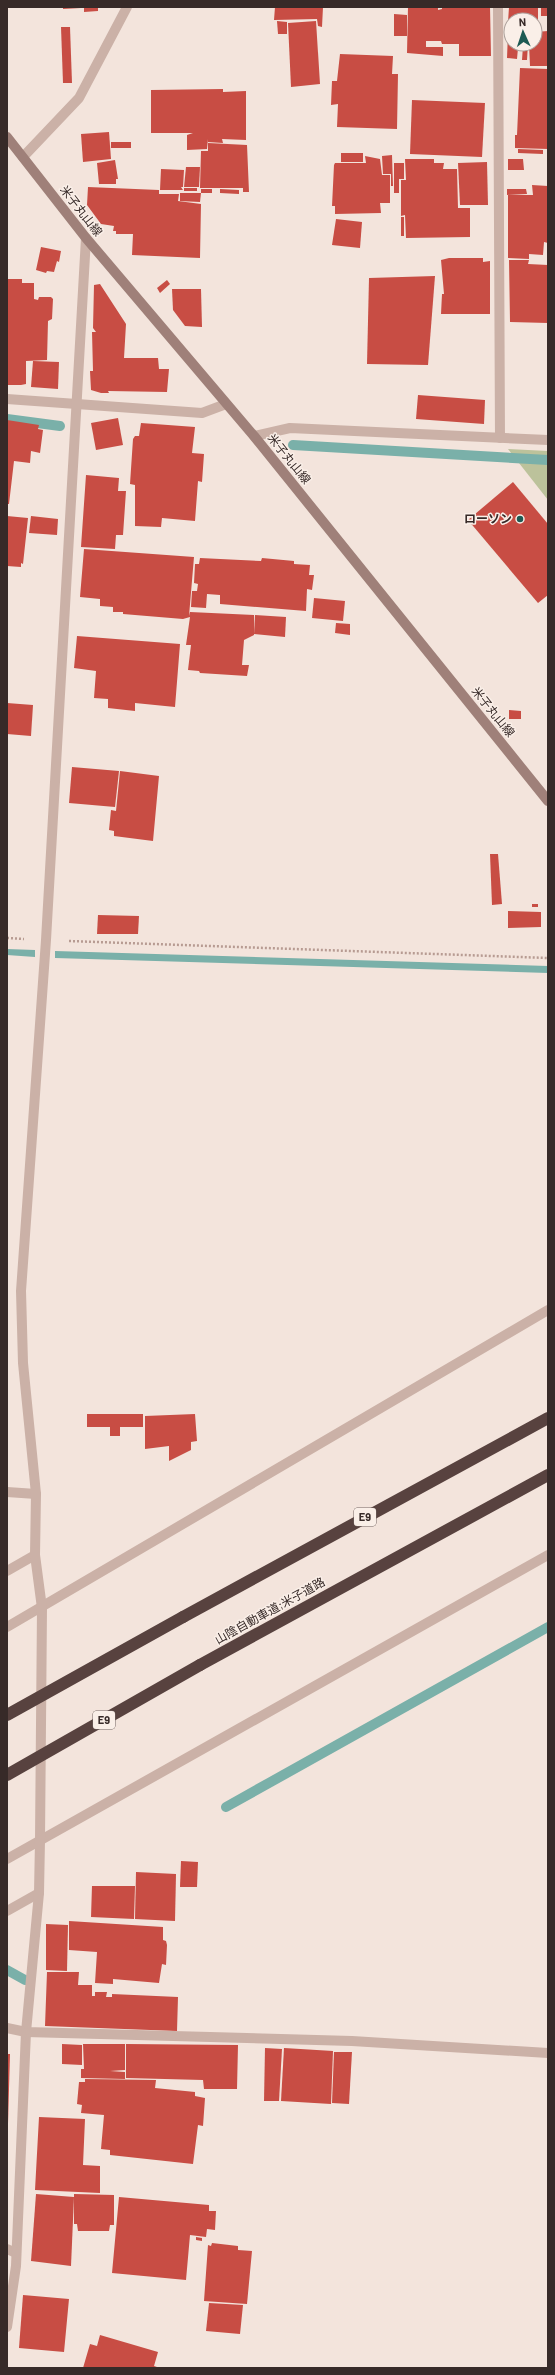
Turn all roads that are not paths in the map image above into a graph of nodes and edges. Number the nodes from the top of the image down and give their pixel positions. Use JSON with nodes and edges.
{"nodes":[{"id":1,"x":127,"y":7,"type":"edge"},
{"id":2,"x":498,"y":7,"type":"edge"},
{"id":3,"x":7,"y":137,"type":"edge"},
{"id":4,"x":23,"y":157,"type":"junction"},
{"id":5,"x":86,"y":238,"type":"junction"},
{"id":6,"x":7,"y":399,"type":"edge"},
{"id":7,"x":226,"y":404,"type":"junction"},
{"id":8,"x":75,"y":405,"type":"junction"},
{"id":9,"x":254,"y":436,"type":"junction"},
{"id":10,"x":500,"y":438,"type":"junction"},
{"id":11,"x":548,"y":440,"type":"edge"},
{"id":12,"x":548,"y":801,"type":"edge"},
{"id":13,"x":548,"y":1310,"type":"edge"},
{"id":14,"x":548,"y":1418,"type":"edge"},
{"id":15,"x":548,"y":1475,"type":"edge"},
{"id":16,"x":7,"y":1492,"type":"edge"},
{"id":17,"x":36,"y":1494,"type":"junction"},
{"id":18,"x":35,"y":1555,"type":"junction"},
{"id":19,"x":548,"y":1555,"type":"edge"},
{"id":20,"x":7,"y":1571,"type":"edge"},
{"id":21,"x":42,"y":1608,"type":"junction"},
{"id":22,"x":7,"y":1627,"type":"edge"},
{"id":23,"x":7,"y":1715,"type":"edge"},
{"id":24,"x":7,"y":1775,"type":"edge"},
{"id":25,"x":40,"y":1840,"type":"junction"},
{"id":26,"x":7,"y":1859,"type":"edge"},
{"id":27,"x":39,"y":1893,"type":"junction"},
{"id":28,"x":7,"y":1911,"type":"edge"},
{"id":29,"x":7,"y":2028,"type":"edge"},
{"id":30,"x":26,"y":2032,"type":"junction"},
{"id":31,"x":548,"y":2053,"type":"edge"},
{"id":32,"x":12,"y":2251,"type":"edge"},
{"id":33,"x":7,"y":2328,"type":"edge"}],
"edges":[{"from":1,"to":4,"type":"street"},
{"from":2,"to":10,"type":"street"},
{"from":3,"to":4,"type":"main road","name":"米子丸山線"},
{"from":4,"to":5,"type":"main road","name":"米子丸山線"},
{"from":5,"to":7,"type":"main road","name":"米子丸山線"},
{"from":5,"to":8,"type":"street"},
{"from":6,"to":8,"type":"street"},
{"from":7,"to":8,"type":"street"},
{"from":7,"to":9,"type":"main road","name":"米子丸山線"},
{"from":8,"to":17,"type":"street"},
{"from":9,"to":10,"type":"street"},
{"from":9,"to":12,"type":"main road","name":"米子丸山線"},
{"from":10,"to":11,"type":"street"},
{"from":13,"to":21,"type":"street"},
{"from":14,"to":23,"type":"highway","number":"E9","bridge":true},
{"from":15,"to":24,"type":"highway","name":"山陰自動車道;米子道路","number":"E9","bridge":true},
{"from":16,"to":17,"type":"street"},
{"from":17,"to":18,"type":"street"},
{"from":18,"to":20,"type":"street"},
{"from":18,"to":21,"type":"street"},
{"from":19,"to":25,"type":"street"},
{"from":21,"to":22,"type":"street"},
{"from":21,"to":25,"type":"street"},
{"from":25,"to":26,"type":"street"},
{"from":25,"to":27,"type":"street"},
{"from":27,"to":28,"type":"street"},
{"from":27,"to":30,"type":"street"},
{"from":29,"to":30,"type":"street"},
{"from":30,"to":31,"type":"street"},
{"from":30,"to":32,"type":"street"},
{"from":32,"to":33,"type":"street"}]}
